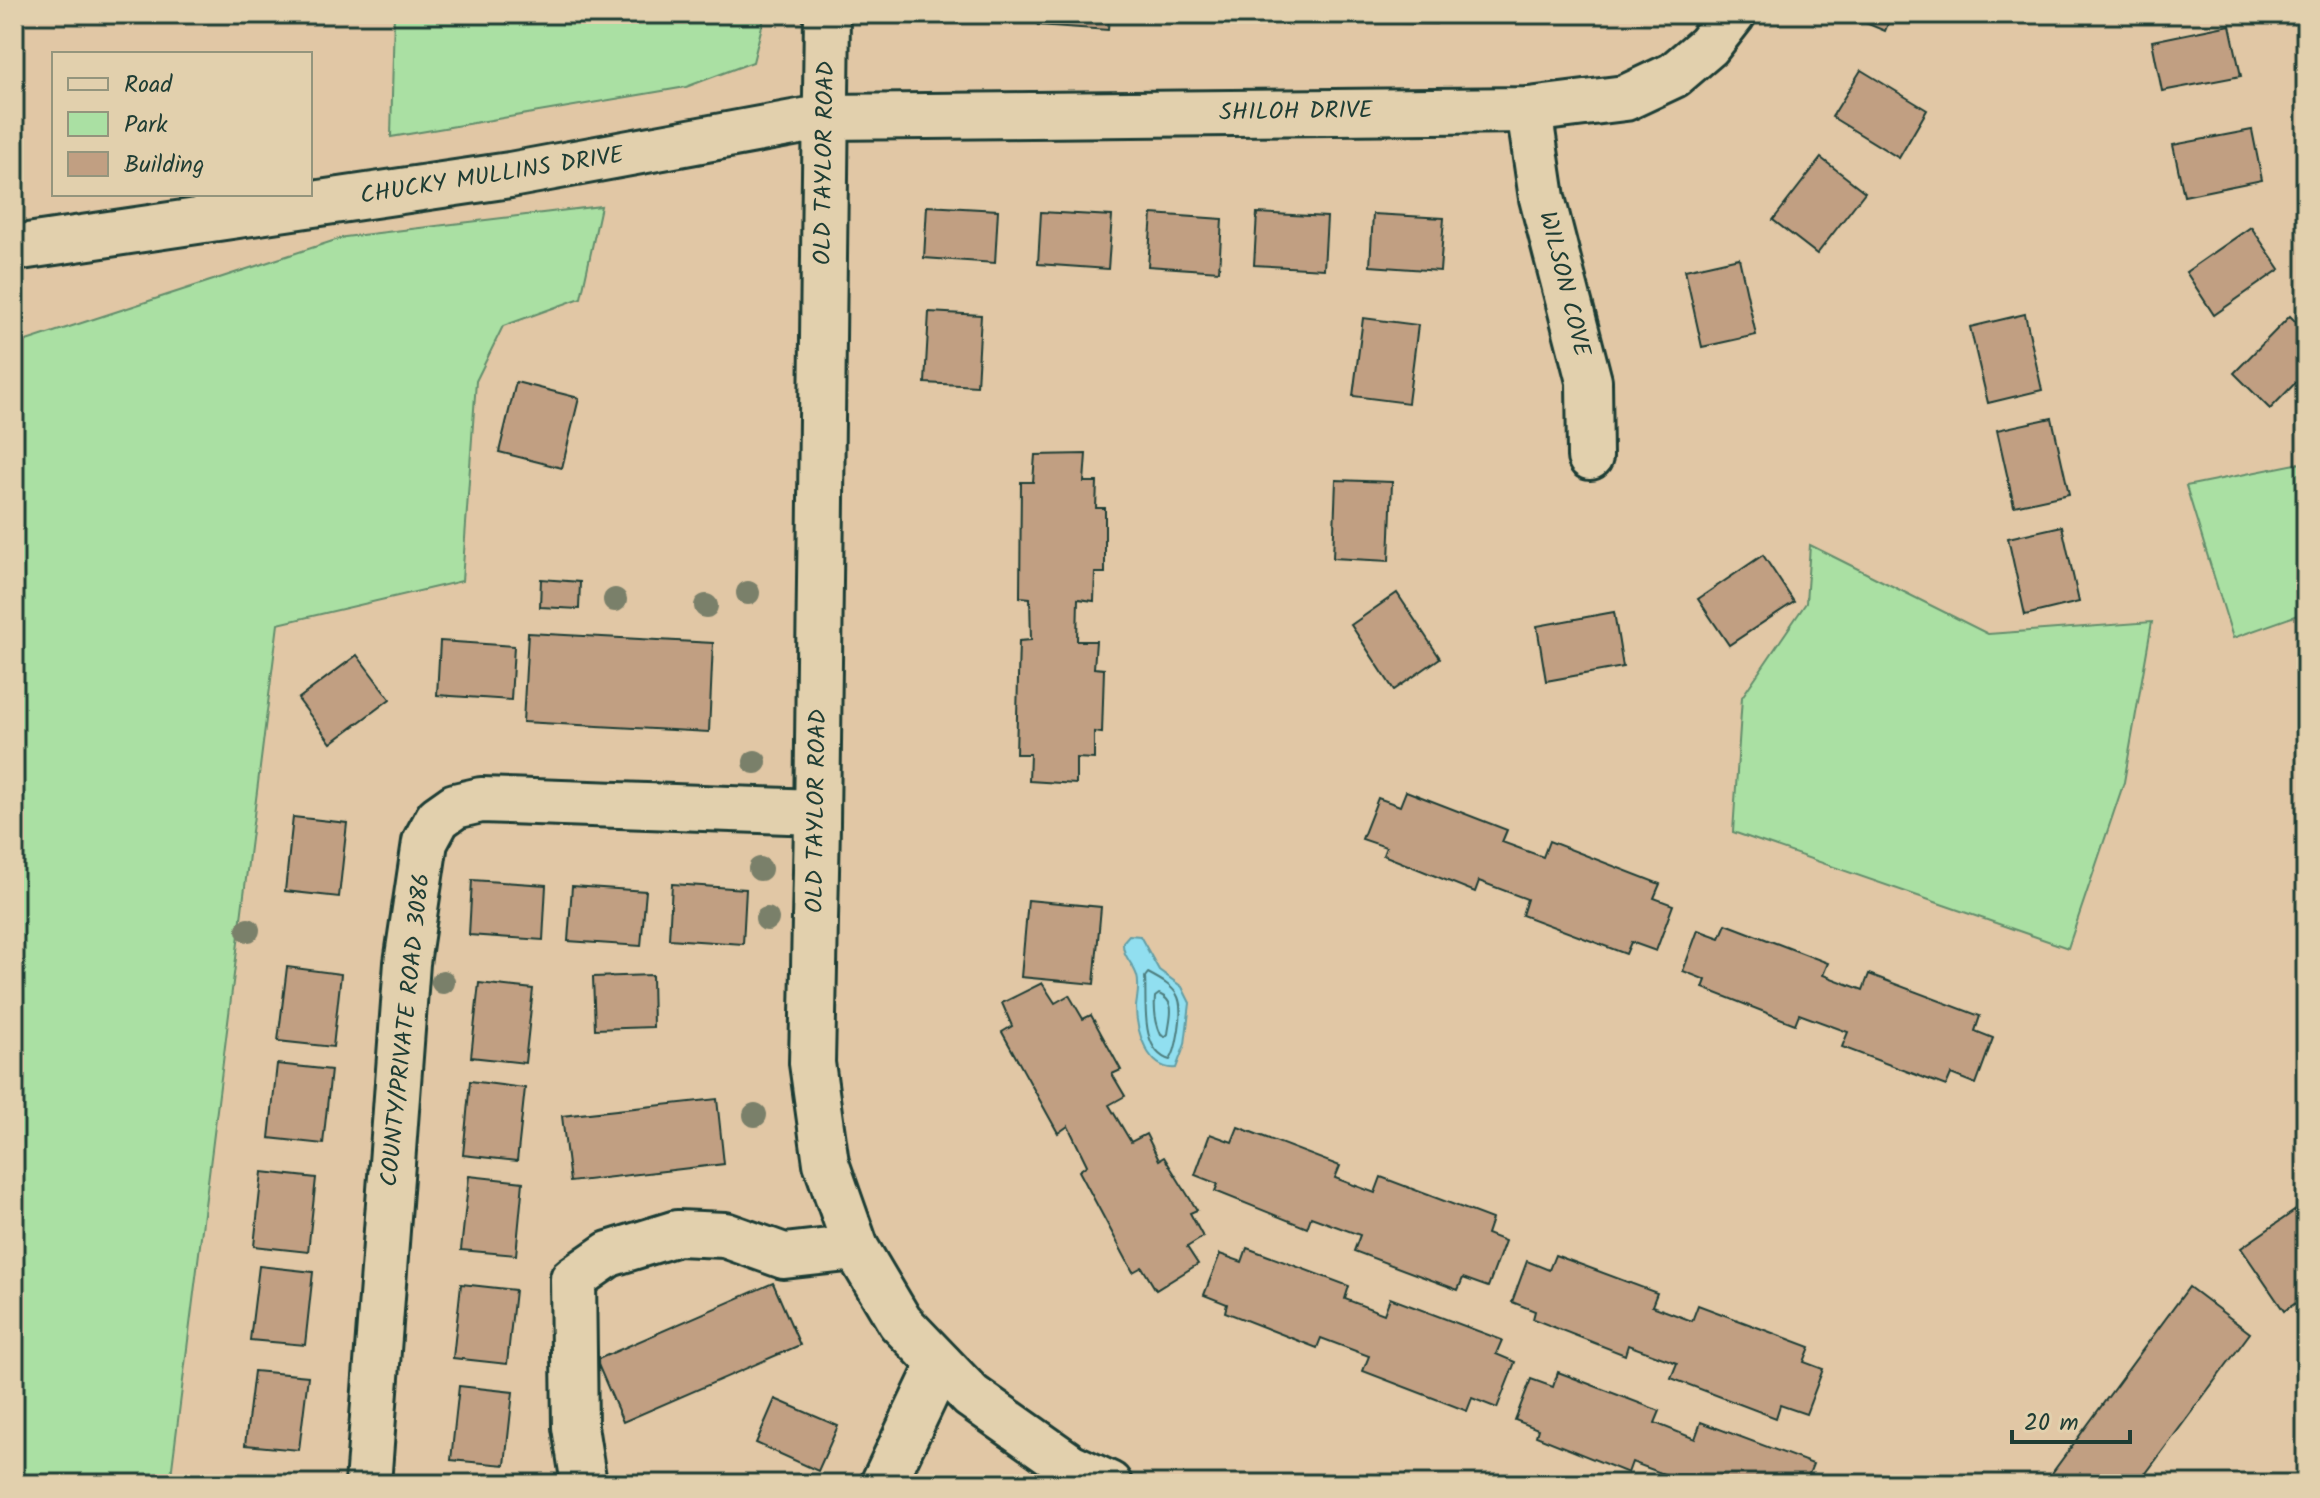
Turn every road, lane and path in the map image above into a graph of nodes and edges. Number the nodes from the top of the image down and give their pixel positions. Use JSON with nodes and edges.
{"nodes":[{"id":1,"x":827,"y":14,"type":"edge"},
{"id":2,"x":1733,"y":14,"type":"edge"},
{"id":3,"x":1529,"y":110,"type":"junction"},
{"id":4,"x":826,"y":117,"type":"junction"},
{"id":5,"x":14,"y":248,"type":"edge"},
{"id":6,"x":1590,"y":457,"type":"dead end"},
{"id":7,"x":817,"y":812,"type":"junction"},
{"id":8,"x":856,"y":1248,"type":"junction"},
{"id":9,"x":940,"y":1364,"type":"junction"},
{"id":10,"x":368,"y":1484,"type":"edge"},
{"id":11,"x":584,"y":1484,"type":"edge"},
{"id":12,"x":883,"y":1484,"type":"edge"},
{"id":13,"x":1109,"y":1484,"type":"edge"}],
"edges":[{"from":1,"to":4,"type":"street","name":"OLD TAYLOR ROAD"},
{"from":2,"to":3,"type":"street","name":"SHILOH DRIVE"},
{"from":3,"to":4,"type":"street","name":"SHILOH DRIVE"},
{"from":3,"to":6,"type":"street","name":"WILSON COVE"},
{"from":4,"to":5,"type":"street","name":"CHUCKY MULLINS DRIVE"},
{"from":4,"to":7,"type":"street","name":"OLD TAYLOR ROAD"},
{"from":7,"to":8,"type":"street","name":"OLD TAYLOR ROAD"},
{"from":7,"to":10,"type":"street","name":"COUNTY/PRIVATE ROAD 3086"},
{"from":8,"to":9,"type":"street","name":"OLD TAYLOR ROAD"},
{"from":8,"to":11,"type":"street"},
{"from":9,"to":12,"type":"street"},
{"from":9,"to":13,"type":"street","name":"OLD TAYLOR ROAD"}]}
